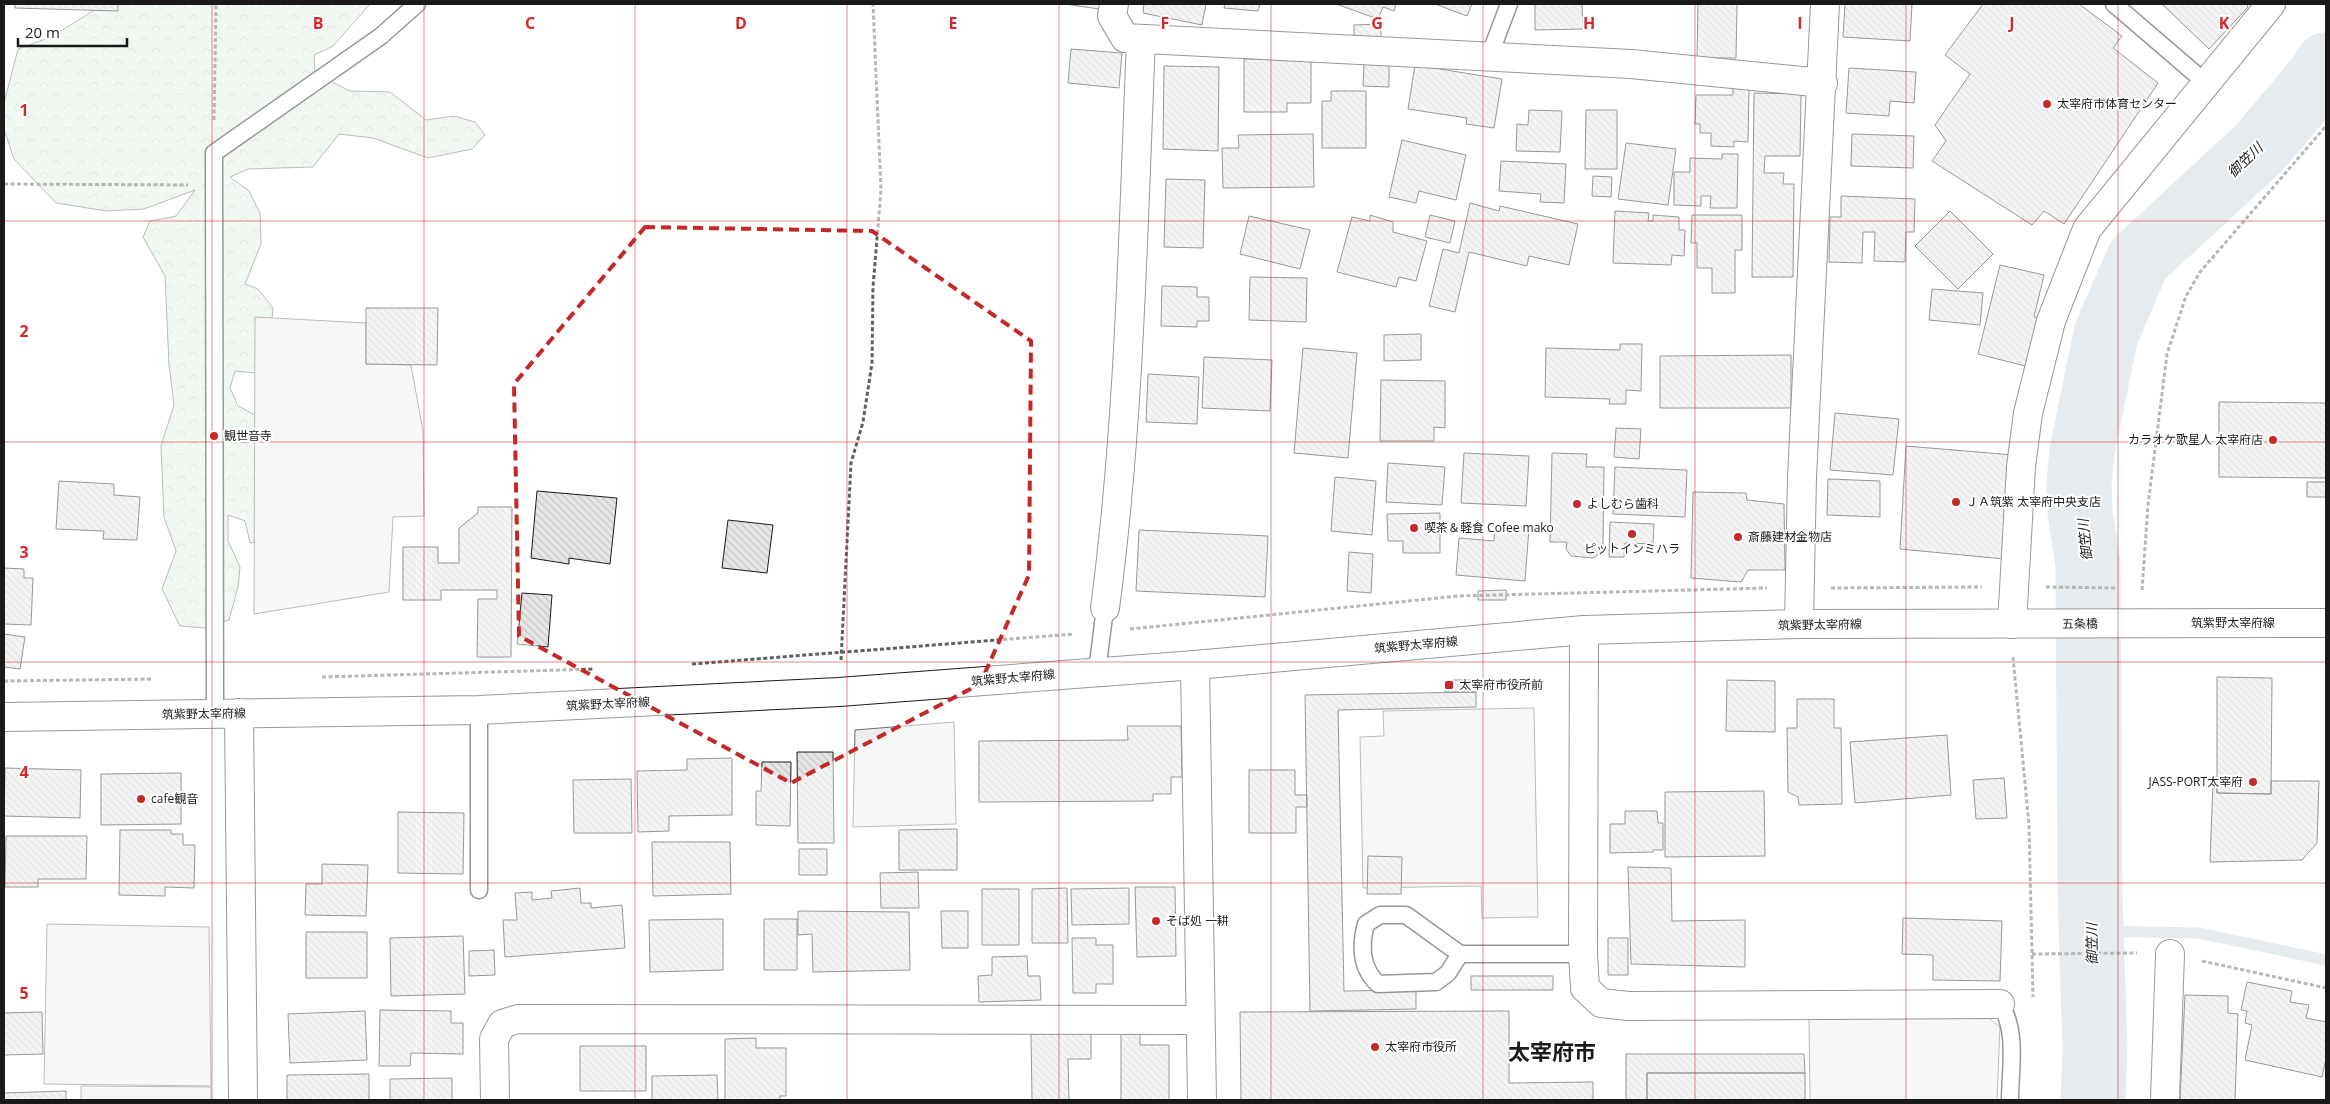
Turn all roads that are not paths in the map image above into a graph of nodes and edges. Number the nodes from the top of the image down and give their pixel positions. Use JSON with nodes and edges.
{"nodes":[{"id":1,"x":417,"y":4,"type":"edge"},
{"id":2,"x":1114,"y":4,"type":"edge"},
{"id":3,"x":1509,"y":4,"type":"edge"},
{"id":4,"x":1826,"y":4,"type":"edge"},
{"id":5,"x":2114,"y":4,"type":"edge"},
{"id":6,"x":2271,"y":4,"type":"edge"},
{"id":7,"x":1141,"y":39,"type":"junction"},
{"id":8,"x":1489,"y":57,"type":"junction"},
{"id":9,"x":1823,"y":83,"type":"junction"},
{"id":10,"x":2206,"y":83,"type":"junction"},
{"id":11,"x":1104,"y":620,"type":"joint"},
{"id":12,"x":2139,"y":623,"type":"joint"},
{"id":13,"x":1799,"y":624,"type":"junction"},
{"id":14,"x":2016,"y":624,"type":"junction"},
{"id":15,"x":2326,"y":624,"type":"edge"},
{"id":16,"x":1584,"y":630,"type":"junction"},
{"id":17,"x":1195,"y":665,"type":"junction"},
{"id":18,"x":1097,"y":672,"type":"junction"},
{"id":19,"x":479,"y":710,"type":"junction"},
{"id":20,"x":227,"y":713,"type":"junction"},
{"id":21,"x":4,"y":717,"type":"edge"},
{"id":22,"x":479,"y":890,"type":"dead end"},
{"id":23,"x":2164,"y":953,"type":"road end"},
{"id":24,"x":1460,"y":954,"type":"junction"},
{"id":25,"x":1583,"y":954,"type":"junction"},
{"id":26,"x":2000,"y":1004,"type":"joint"},
{"id":27,"x":1200,"y":1020,"type":"junction"},
{"id":28,"x":243,"y":1100,"type":"edge"},
{"id":29,"x":495,"y":1100,"type":"edge"},
{"id":30,"x":1202,"y":1100,"type":"edge"},
{"id":31,"x":2010,"y":1100,"type":"edge"},
{"id":32,"x":2164,"y":1100,"type":"edge"}],
"edges":[{"from":1,"to":20,"type":"lane"},
{"from":2,"to":7,"type":"street"},
{"from":3,"to":8,"type":"lane"},
{"from":4,"to":9,"type":"street"},
{"from":5,"to":10,"type":"lane"},
{"from":6,"to":10,"type":"street"},
{"from":7,"to":8,"type":"street"},
{"from":7,"to":11,"type":"street"},
{"from":8,"to":9,"type":"street"},
{"from":9,"to":13,"type":"street"},
{"from":10,"to":14,"type":"street"},
{"from":11,"to":18,"type":"lane"},
{"from":12,"to":14,"type":"street","name":"五条橋"},
{"from":12,"to":15,"type":"street","name":"筑紫野太宰府線"},
{"from":13,"to":14,"type":"street","name":"筑紫野太宰府線"},
{"from":13,"to":16,"type":"street","name":"筑紫野太宰府線"},
{"from":16,"to":17,"type":"street","name":"筑紫野太宰府線"},
{"from":16,"to":25,"type":"street"},
{"from":17,"to":18,"type":"street","name":"筑紫野太宰府線"},
{"from":17,"to":27,"type":"street"},
{"from":18,"to":19,"type":"street","name":"筑紫野太宰府線"},
{"from":19,"to":20,"type":"street","name":"筑紫野太宰府線"},
{"from":19,"to":22,"type":"lane"},
{"from":20,"to":21,"type":"street","name":"筑紫野太宰府線"},
{"from":20,"to":28,"type":"street"},
{"from":23,"to":32,"type":"street"},
{"from":24,"to":24,"type":"lane"},
{"from":24,"to":25,"type":"lane"},
{"from":25,"to":26,"type":"street"},
{"from":26,"to":31,"type":"lane"},
{"from":27,"to":29,"type":"street"},
{"from":27,"to":30,"type":"street"}]}
